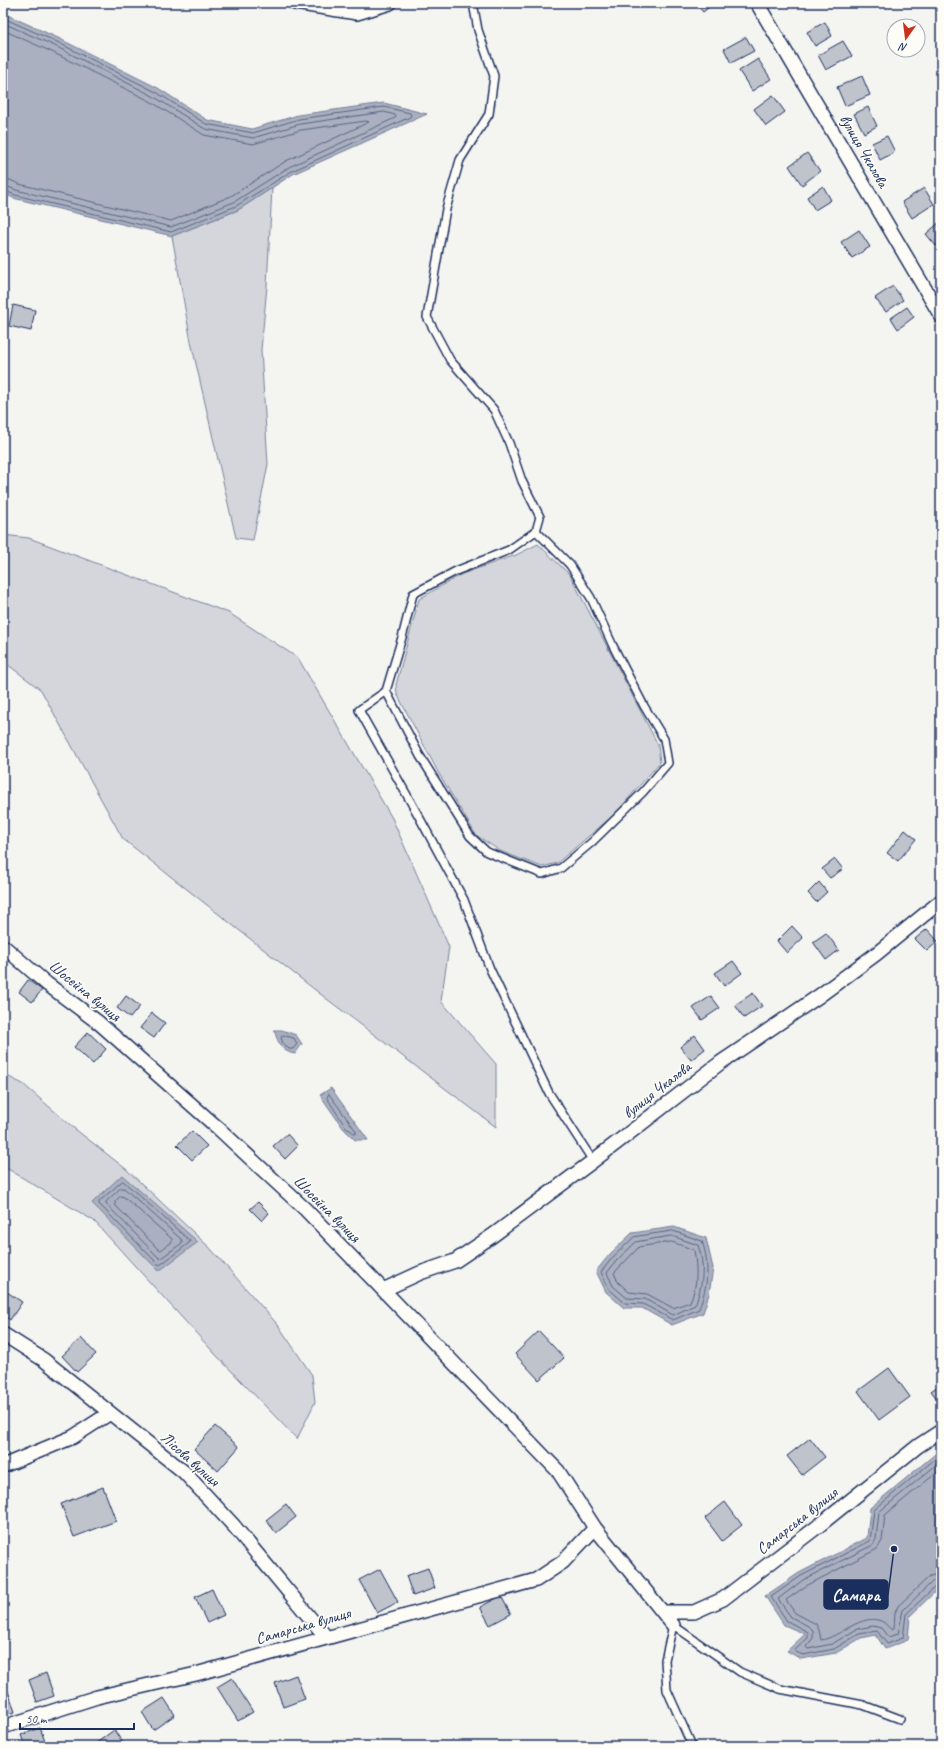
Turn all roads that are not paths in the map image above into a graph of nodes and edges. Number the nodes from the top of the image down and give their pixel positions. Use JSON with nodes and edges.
{"nodes":[{"id":1,"x":295,"y":3,"type":"edge"},
{"id":2,"x":390,"y":3,"type":"edge"},
{"id":3,"x":473,"y":3,"type":"edge"},
{"id":4,"x":757,"y":3,"type":"edge"},
{"id":5,"x":941,"y":316,"type":"edge"},
{"id":6,"x":536,"y":531,"type":"junction"},
{"id":7,"x":386,"y":691,"type":"junction"},
{"id":8,"x":941,"y":901,"type":"edge"},
{"id":9,"x":3,"y":946,"type":"edge"},
{"id":10,"x":593,"y":1161,"type":"junction"},
{"id":11,"x":384,"y":1290,"type":"junction"},
{"id":12,"x":3,"y":1334,"type":"edge"},
{"id":13,"x":110,"y":1413,"type":"junction"},
{"id":14,"x":941,"y":1431,"type":"edge"},
{"id":15,"x":3,"y":1466,"type":"edge"},
{"id":16,"x":595,"y":1528,"type":"junction"},
{"id":17,"x":663,"y":1612,"type":"junction"},
{"id":18,"x":673,"y":1625,"type":"junction"},
{"id":19,"x":326,"y":1637,"type":"junction"},
{"id":20,"x":900,"y":1719,"type":"dead end"},
{"id":21,"x":3,"y":1727,"type":"edge"},
{"id":22,"x":692,"y":1746,"type":"edge"}],
"edges":[{"from":1,"to":2,"type":"street"},
{"from":3,"to":6,"type":"lane"},
{"from":4,"to":5,"type":"street","name":"вулиця Чкалова"},
{"from":6,"to":7,"type":"lane"},
{"from":6,"to":7,"type":"lane"},
{"from":7,"to":10,"type":"lane"},
{"from":8,"to":10,"type":"street","name":"вулиця Чкалова"},
{"from":9,"to":11,"type":"street","name":"Шосейна вулиця"},
{"from":10,"to":11,"type":"street","name":"вулиця Чкалова"},
{"from":11,"to":16,"type":"street","name":"Шосейна вулиця"},
{"from":12,"to":13,"type":"street","name":"Лісова вулиця"},
{"from":13,"to":15,"type":"street"},
{"from":13,"to":19,"type":"street","name":"Лісова вулиця"},
{"from":14,"to":17,"type":"street","name":"Самарська вулиця"},
{"from":16,"to":17,"type":"street","name":"Шосейна вулиця"},
{"from":16,"to":19,"type":"street","name":"Самарська вулиця"},
{"from":17,"to":18,"type":"street","name":"Шосейна вулиця"},
{"from":18,"to":20,"type":"lane"},
{"from":18,"to":22,"type":"lane"},
{"from":19,"to":21,"type":"street","name":"Самарська вулиця"}]}
